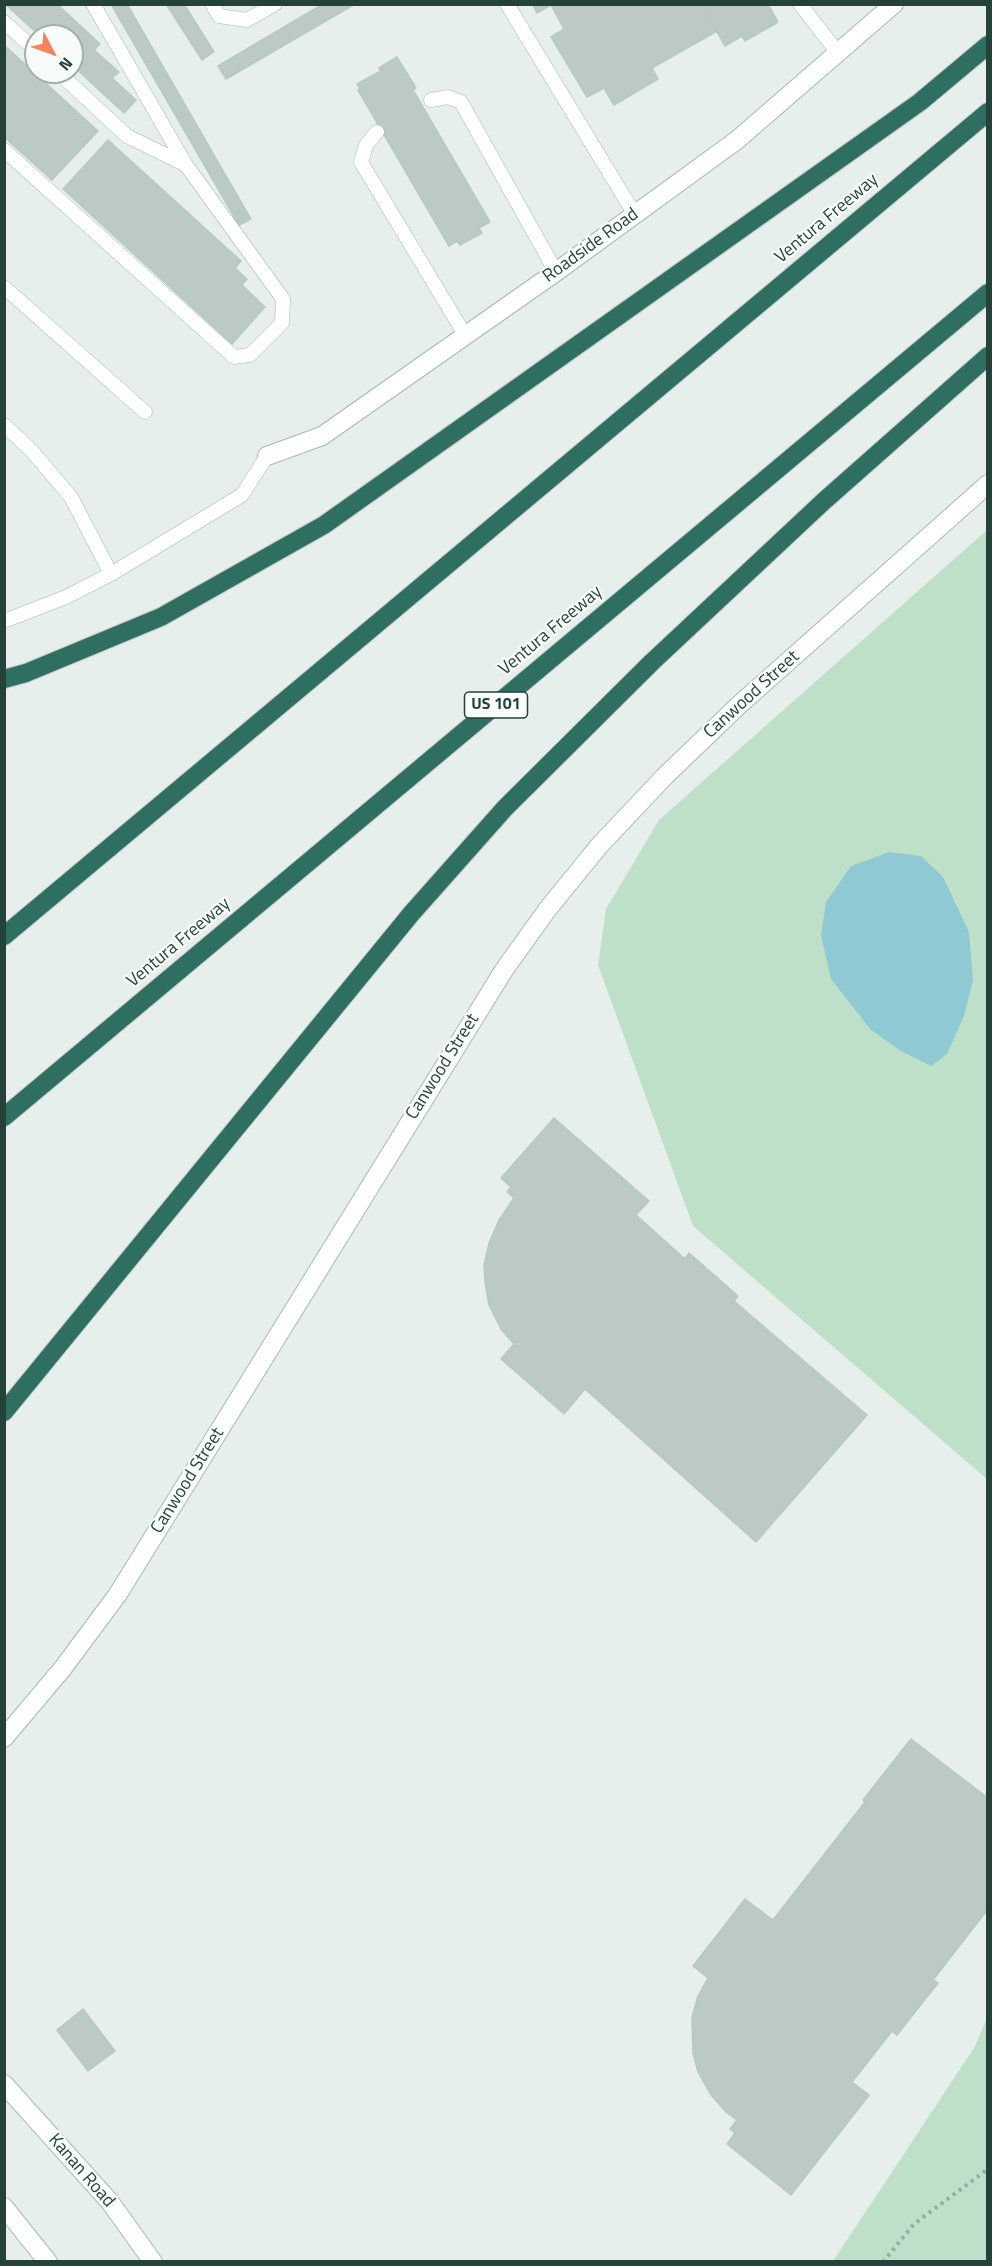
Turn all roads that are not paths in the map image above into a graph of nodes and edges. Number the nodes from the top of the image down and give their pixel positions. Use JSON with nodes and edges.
{"nodes":[{"id":1,"x":93,"y":4,"type":"edge"},
{"id":2,"x":212,"y":4,"type":"edge"},
{"id":3,"x":275,"y":4,"type":"edge"},
{"id":4,"x":507,"y":4,"type":"edge"},
{"id":5,"x":800,"y":4,"type":"edge"},
{"id":6,"x":894,"y":4,"type":"edge"},
{"id":7,"x":4,"y":22,"type":"edge"},
{"id":8,"x":24,"y":40,"type":"edge"},
{"id":9,"x":987,"y":45,"type":"edge"},
{"id":10,"x":838,"y":53,"type":"junction"},
{"id":11,"x":71,"y":84,"type":"edge"},
{"id":12,"x":431,"y":100,"type":"dead end"},
{"id":13,"x":987,"y":112,"type":"edge"},
{"id":14,"x":377,"y":132,"type":"dead end"},
{"id":15,"x":4,"y":150,"type":"edge"},
{"id":16,"x":186,"y":165,"type":"junction"},
{"id":17,"x":635,"y":214,"type":"junction"},
{"id":18,"x":556,"y":272,"type":"junction"},
{"id":19,"x":4,"y":287,"type":"edge"},
{"id":20,"x":987,"y":293,"type":"edge"},
{"id":21,"x":465,"y":335,"type":"junction"},
{"id":22,"x":987,"y":356,"type":"edge"},
{"id":23,"x":145,"y":412,"type":"dead end"},
{"id":24,"x":4,"y":425,"type":"edge"},
{"id":25,"x":267,"y":456,"type":"joint"},
{"id":26,"x":987,"y":484,"type":"edge"},
{"id":27,"x":111,"y":574,"type":"junction"},
{"id":28,"x":4,"y":621,"type":"edge"},
{"id":29,"x":4,"y":679,"type":"edge"},
{"id":30,"x":4,"y":936,"type":"edge"},
{"id":31,"x":4,"y":1117,"type":"edge"},
{"id":32,"x":4,"y":1412,"type":"edge"},
{"id":33,"x":4,"y":1738,"type":"edge"},
{"id":34,"x":4,"y":2084,"type":"edge"},
{"id":35,"x":4,"y":2207,"type":"edge"},
{"id":36,"x":48,"y":2262,"type":"edge"},
{"id":37,"x":153,"y":2262,"type":"edge"}],
"edges":[{"from":1,"to":16,"type":"lane"},
{"from":2,"to":3,"type":"lane"},
{"from":4,"to":17,"type":"lane"},
{"from":5,"to":10,"type":"lane"},
{"from":6,"to":10,"type":"street","name":"Roadside Road"},
{"from":7,"to":8,"type":"lane"},
{"from":9,"to":29,"type":"highway"},
{"from":10,"to":17,"type":"street","name":"Roadside Road"},
{"from":11,"to":16,"type":"lane"},
{"from":12,"to":18,"type":"lane"},
{"from":13,"to":30,"type":"highway","name":"Ventura Freeway"},
{"from":14,"to":21,"type":"lane"},
{"from":15,"to":16,"type":"lane"},
{"from":17,"to":18,"type":"street","name":"Roadside Road"},
{"from":18,"to":21,"type":"street","name":"Roadside Road"},
{"from":19,"to":23,"type":"lane"},
{"from":20,"to":31,"type":"highway","name":"Ventura Freeway","number":"US 101"},
{"from":21,"to":25,"type":"street","name":"Roadside Road"},
{"from":22,"to":32,"type":"highway"},
{"from":24,"to":27,"type":"lane"},
{"from":25,"to":27,"type":"lane"},
{"from":26,"to":33,"type":"street","name":"Canwood Street"},
{"from":27,"to":28,"type":"lane"},
{"from":34,"to":37,"type":"street","name":"Kanan Road"},
{"from":35,"to":36,"type":"street"}]}
